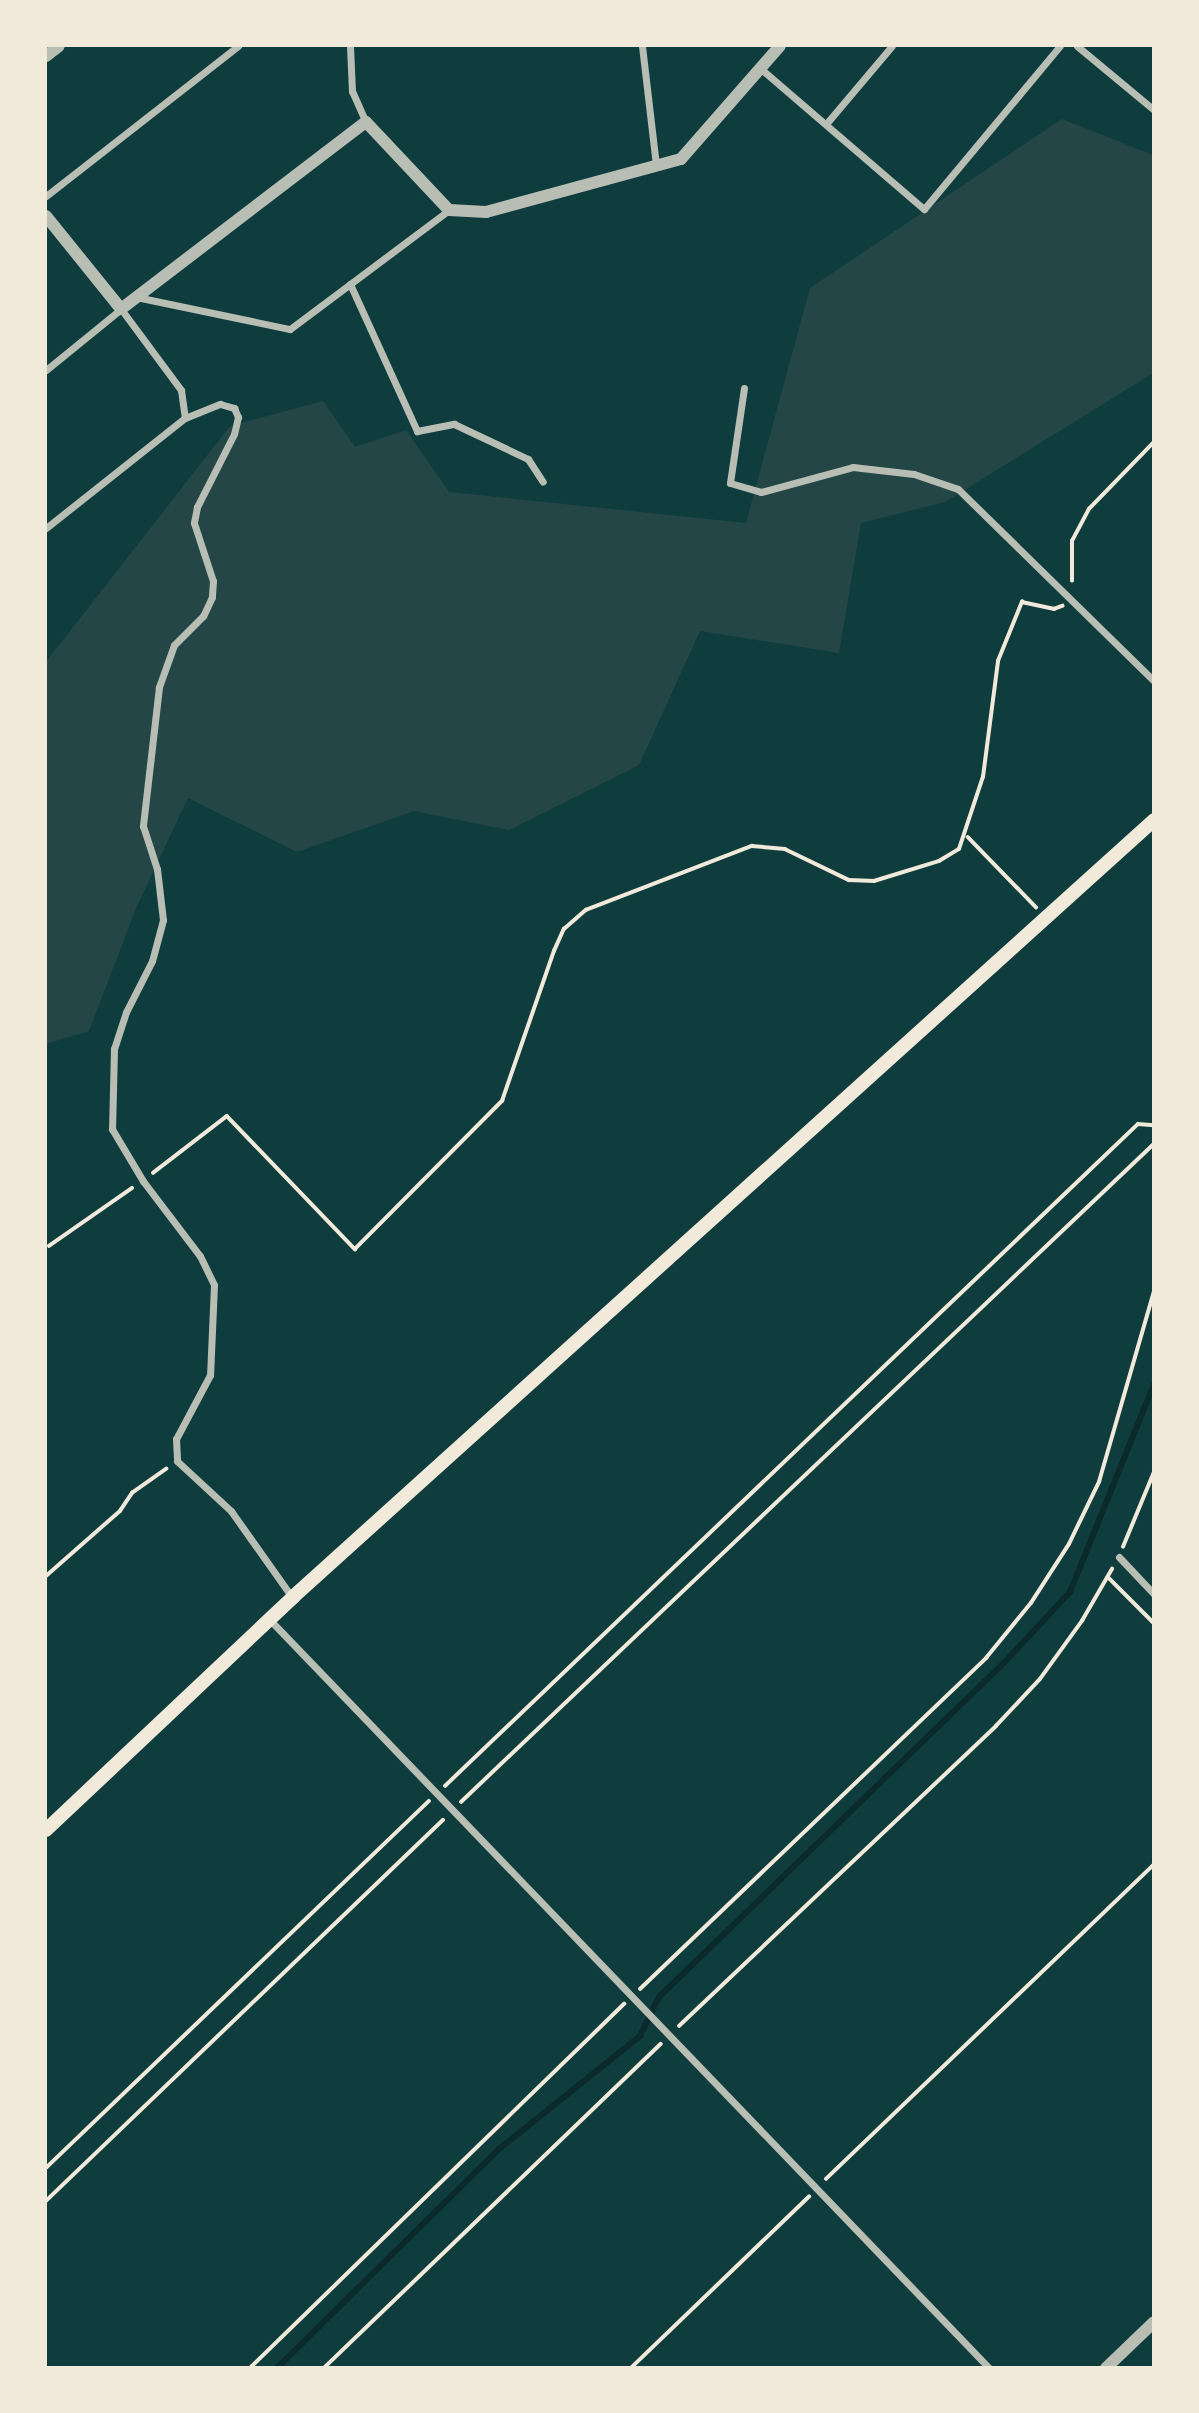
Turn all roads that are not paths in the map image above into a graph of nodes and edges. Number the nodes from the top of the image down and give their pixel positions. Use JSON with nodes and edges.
{"nodes":[{"id":1,"x":58,"y":46,"type":"edge"},
{"id":2,"x":238,"y":46,"type":"edge"},
{"id":3,"x":350,"y":46,"type":"edge"},
{"id":4,"x":642,"y":46,"type":"edge"},
{"id":5,"x":780,"y":46,"type":"edge"},
{"id":6,"x":892,"y":46,"type":"edge"},
{"id":7,"x":1060,"y":46,"type":"edge"},
{"id":8,"x":1077,"y":46,"type":"edge"},
{"id":9,"x":46,"y":56,"type":"edge"},
{"id":10,"x":761,"y":69,"type":"junction"},
{"id":11,"x":1153,"y":110,"type":"edge"},
{"id":12,"x":366,"y":122,"type":"junction"},
{"id":13,"x":826,"y":124,"type":"junction"},
{"id":14,"x":656,"y":167,"type":"junction"},
{"id":15,"x":46,"y":196,"type":"edge"},
{"id":16,"x":449,"y":210,"type":"junction"},
{"id":17,"x":46,"y":216,"type":"edge"},
{"id":18,"x":350,"y":284,"type":"junction"},
{"id":19,"x":141,"y":298,"type":"junction"},
{"id":20,"x":121,"y":309,"type":"junction"},
{"id":21,"x":46,"y":370,"type":"edge"},
{"id":22,"x":744,"y":388,"type":"dead end"},
{"id":23,"x":186,"y":418,"type":"junction"},
{"id":24,"x":544,"y":482,"type":"dead end"},
{"id":25,"x":46,"y":528,"type":"edge"},
{"id":26,"x":1153,"y":681,"type":"edge"},
{"id":27,"x":1153,"y":820,"type":"edge"},
{"id":28,"x":1119,"y":1557,"type":"road end"},
{"id":29,"x":1153,"y":1594,"type":"edge"},
{"id":30,"x":293,"y":1597,"type":"junction"},
{"id":31,"x":270,"y":1620,"type":"junction"},
{"id":32,"x":46,"y":1829,"type":"edge"},
{"id":33,"x":1153,"y":2322,"type":"edge"},
{"id":34,"x":989,"y":2368,"type":"edge"},
{"id":35,"x":1107,"y":2368,"type":"edge"}],
"edges":[{"from":1,"to":9,"type":"street"},
{"from":2,"to":15,"type":"street"},
{"from":3,"to":12,"type":"street"},
{"from":4,"to":14,"type":"street"},
{"from":5,"to":10,"type":"street"},
{"from":6,"to":13,"type":"street"},
{"from":7,"to":13,"type":"street"},
{"from":8,"to":11,"type":"street"},
{"from":10,"to":13,"type":"street"},
{"from":10,"to":14,"type":"street"},
{"from":12,"to":16,"type":"street"},
{"from":12,"to":19,"type":"street"},
{"from":14,"to":16,"type":"street"},
{"from":16,"to":18,"type":"street"},
{"from":17,"to":20,"type":"street"},
{"from":18,"to":19,"type":"street"},
{"from":18,"to":24,"type":"street"},
{"from":19,"to":20,"type":"street"},
{"from":20,"to":21,"type":"street"},
{"from":20,"to":23,"type":"street"},
{"from":22,"to":26,"type":"street"},
{"from":23,"to":25,"type":"street"},
{"from":23,"to":30,"type":"street"},
{"from":27,"to":30,"type":"main road"},
{"from":28,"to":29,"type":"street"},
{"from":30,"to":31,"type":"main road"},
{"from":31,"to":32,"type":"main road"},
{"from":31,"to":34,"type":"street"},
{"from":33,"to":35,"type":"street"}]}
